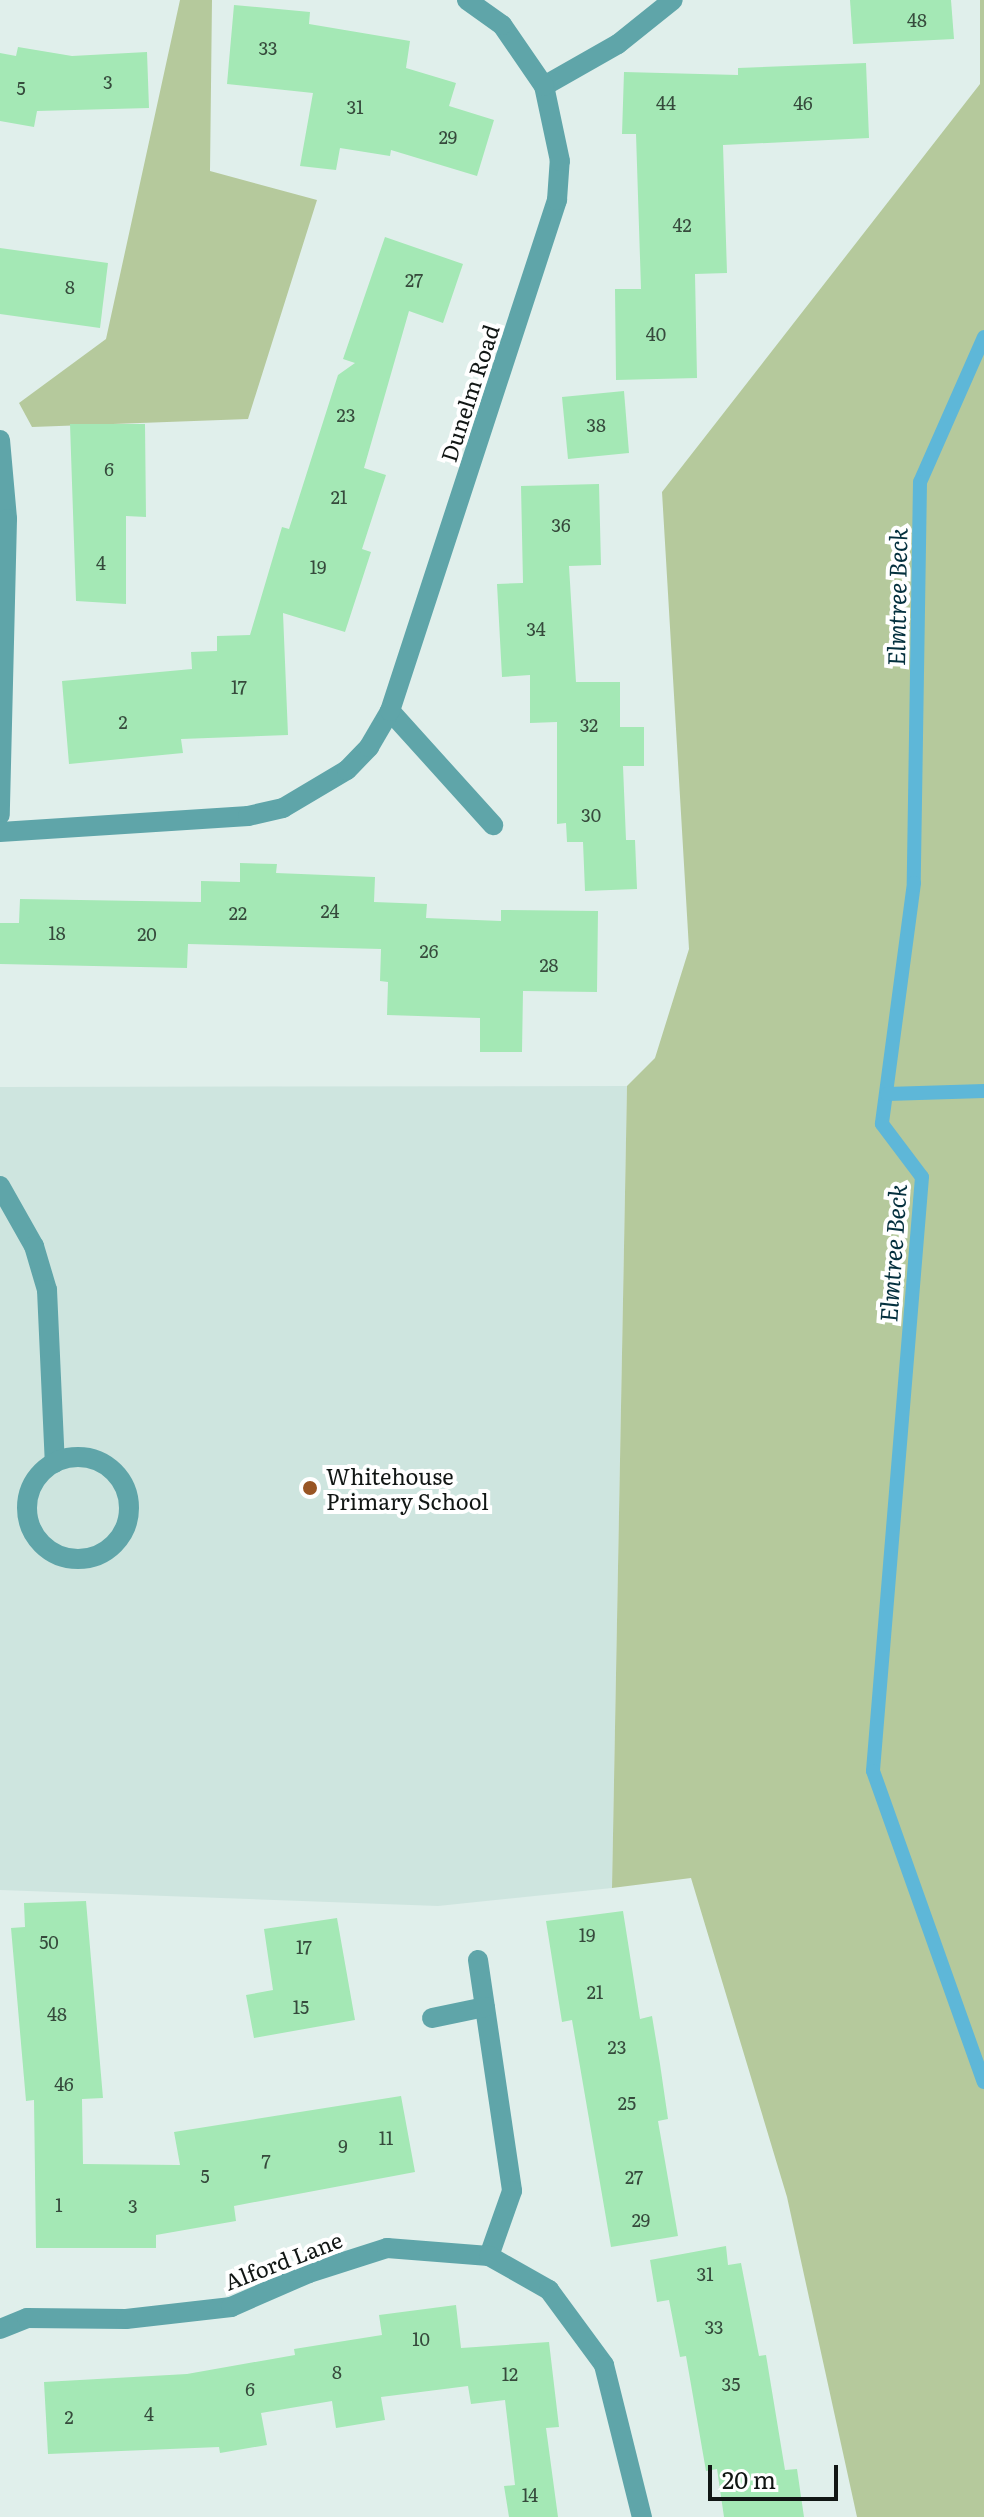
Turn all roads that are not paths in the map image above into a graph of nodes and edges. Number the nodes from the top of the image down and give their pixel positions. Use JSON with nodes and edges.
{"nodes":[{"id":1,"x":467,"y":0,"type":"edge"},
{"id":2,"x":673,"y":0,"type":"edge"},
{"id":3,"x":544,"y":86,"type":"junction"},
{"id":4,"x":0,"y":440,"type":"edge"},
{"id":5,"x":390,"y":711,"type":"junction"},
{"id":6,"x":0,"y":815,"type":"edge"},
{"id":7,"x":493,"y":825,"type":"dead end"},
{"id":8,"x":0,"y":832,"type":"edge"},
{"id":9,"x":0,"y":1186,"type":"edge"},
{"id":10,"x":55,"y":1463,"type":"junction"},
{"id":11,"x":478,"y":1960,"type":"dead end"},
{"id":12,"x":485,"y":2007,"type":"junction"},
{"id":13,"x":432,"y":2018,"type":"dead end"},
{"id":14,"x":489,"y":2256,"type":"junction"},
{"id":15,"x":0,"y":2329,"type":"edge"},
{"id":16,"x":642,"y":2517,"type":"edge"}],
"edges":[{"from":1,"to":3,"type":"street","name":"Dunelm Road"},
{"from":2,"to":3,"type":"street"},
{"from":3,"to":5,"type":"street","name":"Dunelm Road"},
{"from":4,"to":6,"type":"street"},
{"from":5,"to":7,"type":"street"},
{"from":5,"to":8,"type":"street","name":"Dunelm Road"},
{"from":9,"to":10,"type":"street"},
{"from":10,"to":10,"type":"street"},
{"from":11,"to":12,"type":"street"},
{"from":12,"to":13,"type":"street"},
{"from":12,"to":14,"type":"street"},
{"from":14,"to":15,"type":"street","name":"Alford Lane"},
{"from":14,"to":16,"type":"street","name":"Alford Lane"}]}
